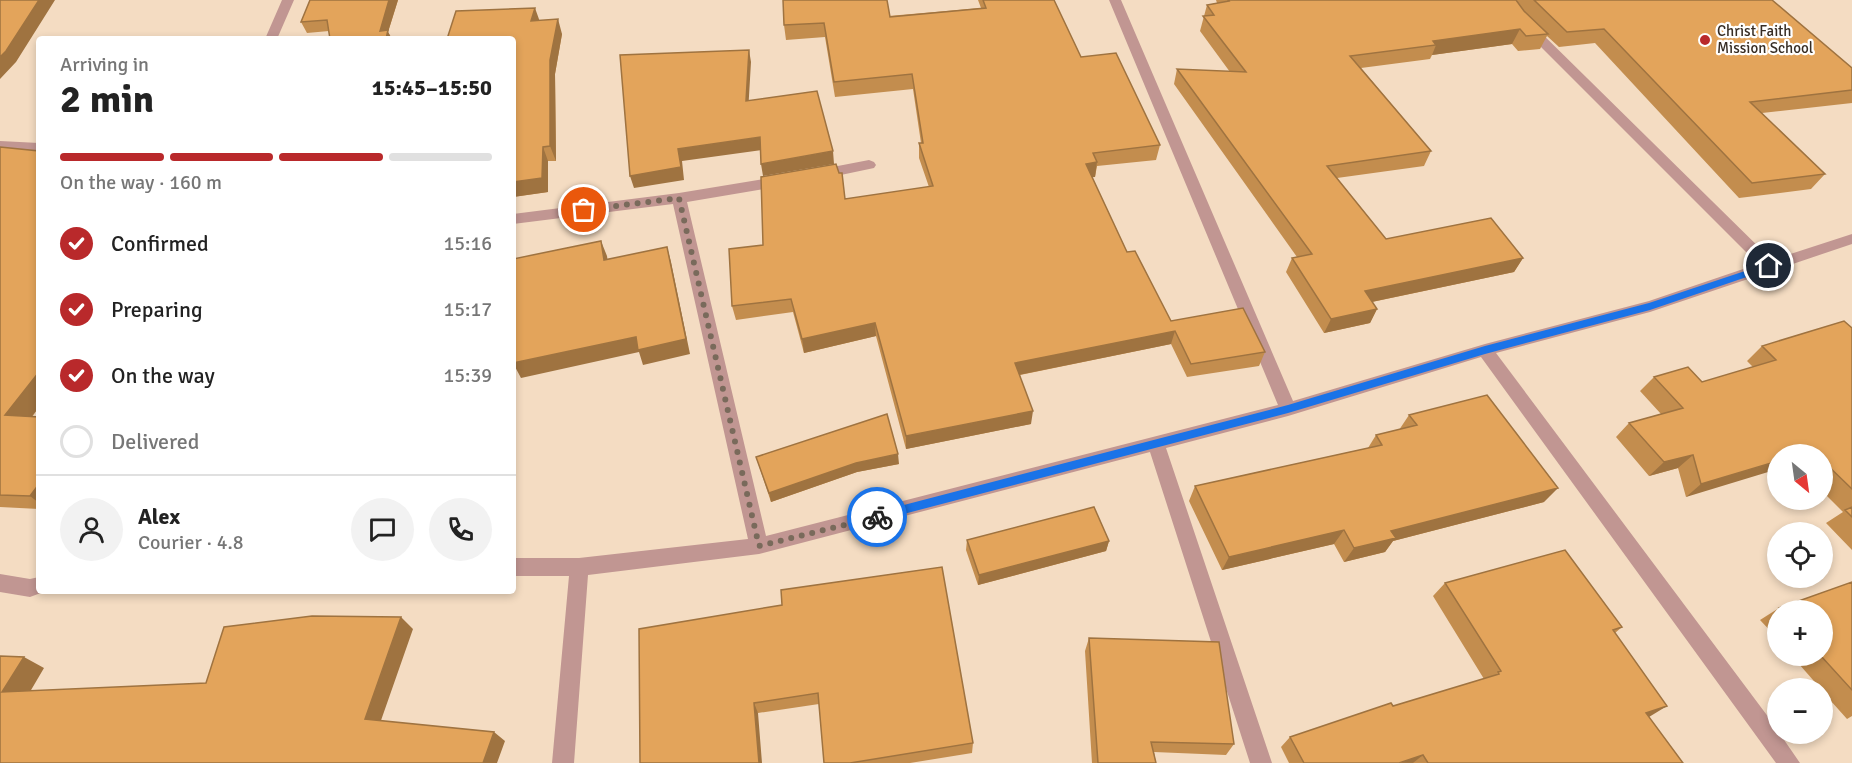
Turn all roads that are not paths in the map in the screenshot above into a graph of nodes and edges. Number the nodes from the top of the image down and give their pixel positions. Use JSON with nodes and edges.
{"nodes":[{"id":1,"x":288,"y":0,"type":"edge"},
{"id":2,"x":1115,"y":0,"type":"edge"},
{"id":3,"x":1506,"y":0,"type":"edge"},
{"id":4,"x":272,"y":36,"type":"edge"},
{"id":5,"x":0,"y":145,"type":"edge"},
{"id":6,"x":36,"y":147,"type":"edge"},
{"id":7,"x":869,"y":165,"type":"dead end"},
{"id":8,"x":679,"y":198,"type":"junction"},
{"id":9,"x":516,"y":219,"type":"edge"},
{"id":10,"x":1852,"y":239,"type":"edge"},
{"id":11,"x":1769,"y":266,"type":"junction"},
{"id":12,"x":1485,"y":350,"type":"junction"},
{"id":13,"x":1288,"y":409,"type":"junction"},
{"id":14,"x":1155,"y":444,"type":"junction"},
{"id":15,"x":759,"y":546,"type":"junction"},
{"id":16,"x":516,"y":567,"type":"edge"},
{"id":17,"x":579,"y":567,"type":"junction"},
{"id":18,"x":36,"y":582,"type":"edge"},
{"id":19,"x":0,"y":583,"type":"edge"},
{"id":20,"x":563,"y":763,"type":"edge"},
{"id":21,"x":1261,"y":763,"type":"edge"},
{"id":22,"x":1789,"y":763,"type":"edge"}],
"edges":[{"from":1,"to":4,"type":"street"},
{"from":2,"to":13,"type":"street"},
{"from":3,"to":11,"type":"street"},
{"from":5,"to":6,"type":"street"},
{"from":7,"to":8,"type":"street"},
{"from":8,"to":9,"type":"street"},
{"from":8,"to":15,"type":"street"},
{"from":10,"to":11,"type":"street"},
{"from":11,"to":12,"type":"street"},
{"from":12,"to":13,"type":"street"},
{"from":12,"to":22,"type":"street"},
{"from":13,"to":14,"type":"street"},
{"from":14,"to":15,"type":"street"},
{"from":14,"to":21,"type":"street"},
{"from":15,"to":17,"type":"street"},
{"from":16,"to":17,"type":"street"},
{"from":17,"to":20,"type":"street"},
{"from":18,"to":19,"type":"street"}]}
